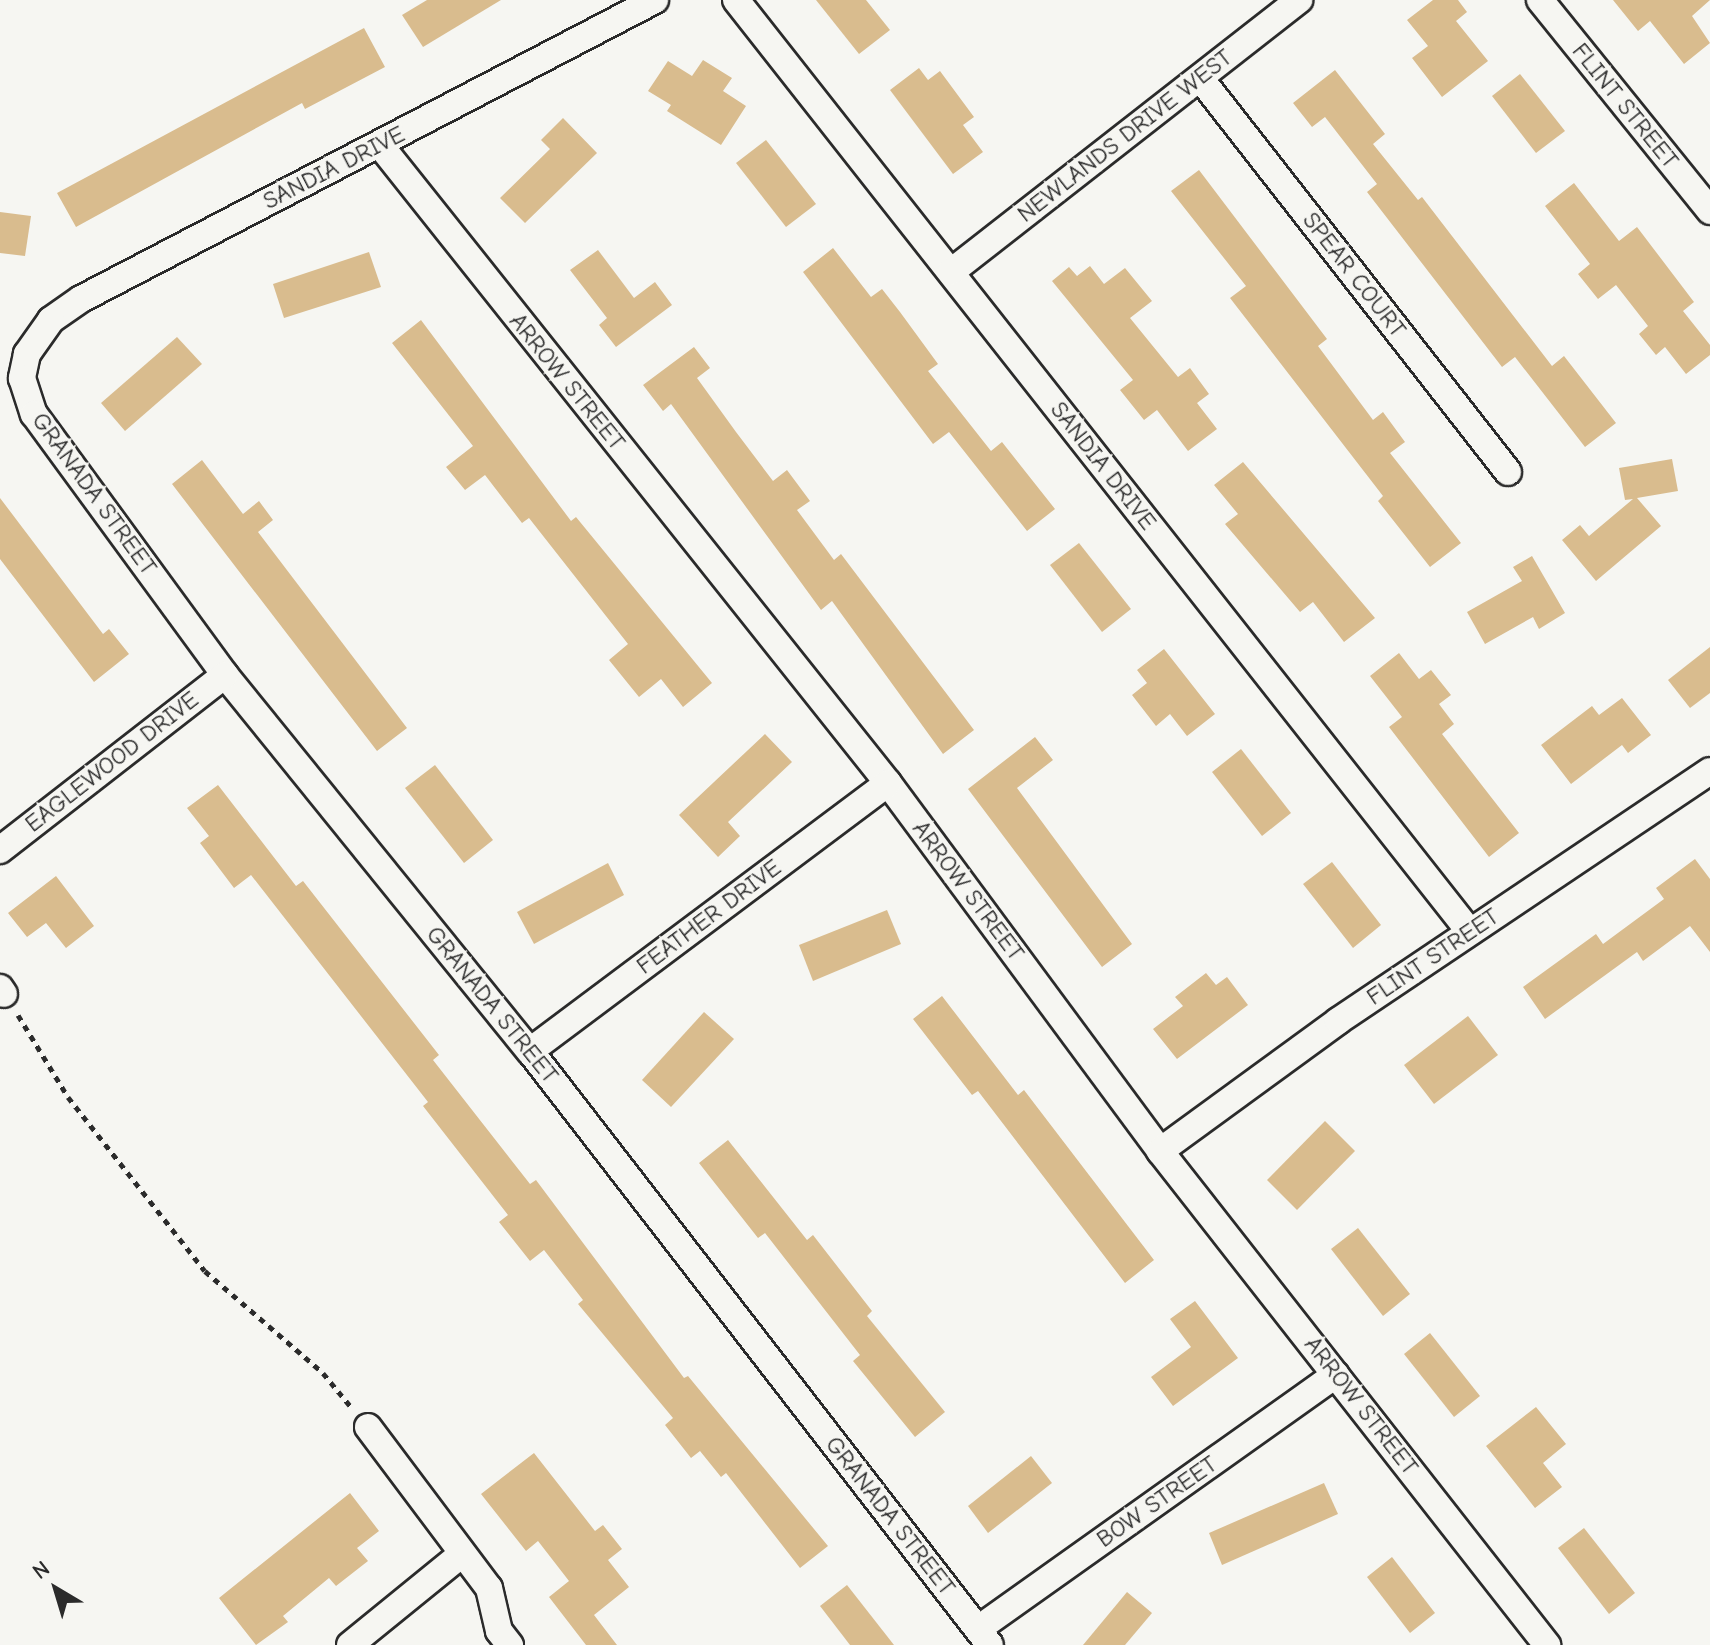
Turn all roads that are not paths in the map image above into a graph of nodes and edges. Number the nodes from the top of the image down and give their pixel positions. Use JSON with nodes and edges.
{"nodes":[{"id":1,"x":655,"y":0,"type":"edge"},
{"id":2,"x":736,"y":0,"type":"edge"},
{"id":3,"x":1299,"y":0,"type":"edge"},
{"id":4,"x":1540,"y":0,"type":"edge"},
{"id":5,"x":1200,"y":78,"type":"junction"},
{"id":6,"x":380,"y":145,"type":"junction"},
{"id":7,"x":1710,"y":211,"type":"edge"},
{"id":8,"x":951,"y":272,"type":"junction"},
{"id":9,"x":27,"y":354,"type":"joint"},
{"id":10,"x":1508,"y":472,"type":"dead end"},
{"id":11,"x":225,"y":675,"type":"junction"},
{"id":12,"x":1710,"y":771,"type":"edge"},
{"id":13,"x":888,"y":783,"type":"junction"},
{"id":14,"x":0,"y":850,"type":"edge"},
{"id":15,"x":1470,"y":932,"type":"junction"},
{"id":16,"x":530,"y":1051,"type":"junction"},
{"id":17,"x":1160,"y":1151,"type":"junction"},
{"id":18,"x":1336,"y":1375,"type":"junction"},
{"id":19,"x":368,"y":1427,"type":"road end"},
{"id":20,"x":462,"y":1554,"type":"junction"},
{"id":21,"x":984,"y":1637,"type":"edge"},
{"id":22,"x":350,"y":1645,"type":"edge"},
{"id":23,"x":510,"y":1645,"type":"edge"},
{"id":24,"x":1547,"y":1645,"type":"edge"}],
"edges":[{"from":1,"to":6,"type":"street","name":"SANDIA DRIVE"},
{"from":2,"to":8,"type":"street","name":"SANDIA DRIVE"},
{"from":3,"to":5,"type":"street","name":"NEWLANDS DRIVE WEST"},
{"from":4,"to":7,"type":"street","name":"FLINT STREET"},
{"from":5,"to":8,"type":"street","name":"NEWLANDS DRIVE WEST"},
{"from":5,"to":10,"type":"street","name":"SPEAR COURT"},
{"from":6,"to":9,"type":"street","name":"SANDIA DRIVE"},
{"from":6,"to":13,"type":"street","name":"ARROW STREET"},
{"from":8,"to":15,"type":"street","name":"SANDIA DRIVE"},
{"from":9,"to":11,"type":"street","name":"GRANADA STREET"},
{"from":11,"to":14,"type":"street","name":"EAGLEWOOD DRIVE"},
{"from":11,"to":16,"type":"street","name":"GRANADA STREET"},
{"from":12,"to":15,"type":"street","name":"FLINT STREET"},
{"from":13,"to":16,"type":"street","name":"FEATHER DRIVE"},
{"from":13,"to":17,"type":"street","name":"ARROW STREET"},
{"from":15,"to":17,"type":"street","name":"FLINT STREET"},
{"from":16,"to":21,"type":"street","name":"GRANADA STREET"},
{"from":17,"to":18,"type":"street","name":"ARROW STREET"},
{"from":18,"to":21,"type":"street","name":"BOW STREET"},
{"from":18,"to":24,"type":"street","name":"ARROW STREET"},
{"from":19,"to":20,"type":"street"},
{"from":20,"to":22,"type":"street"},
{"from":20,"to":23,"type":"street"}]}
